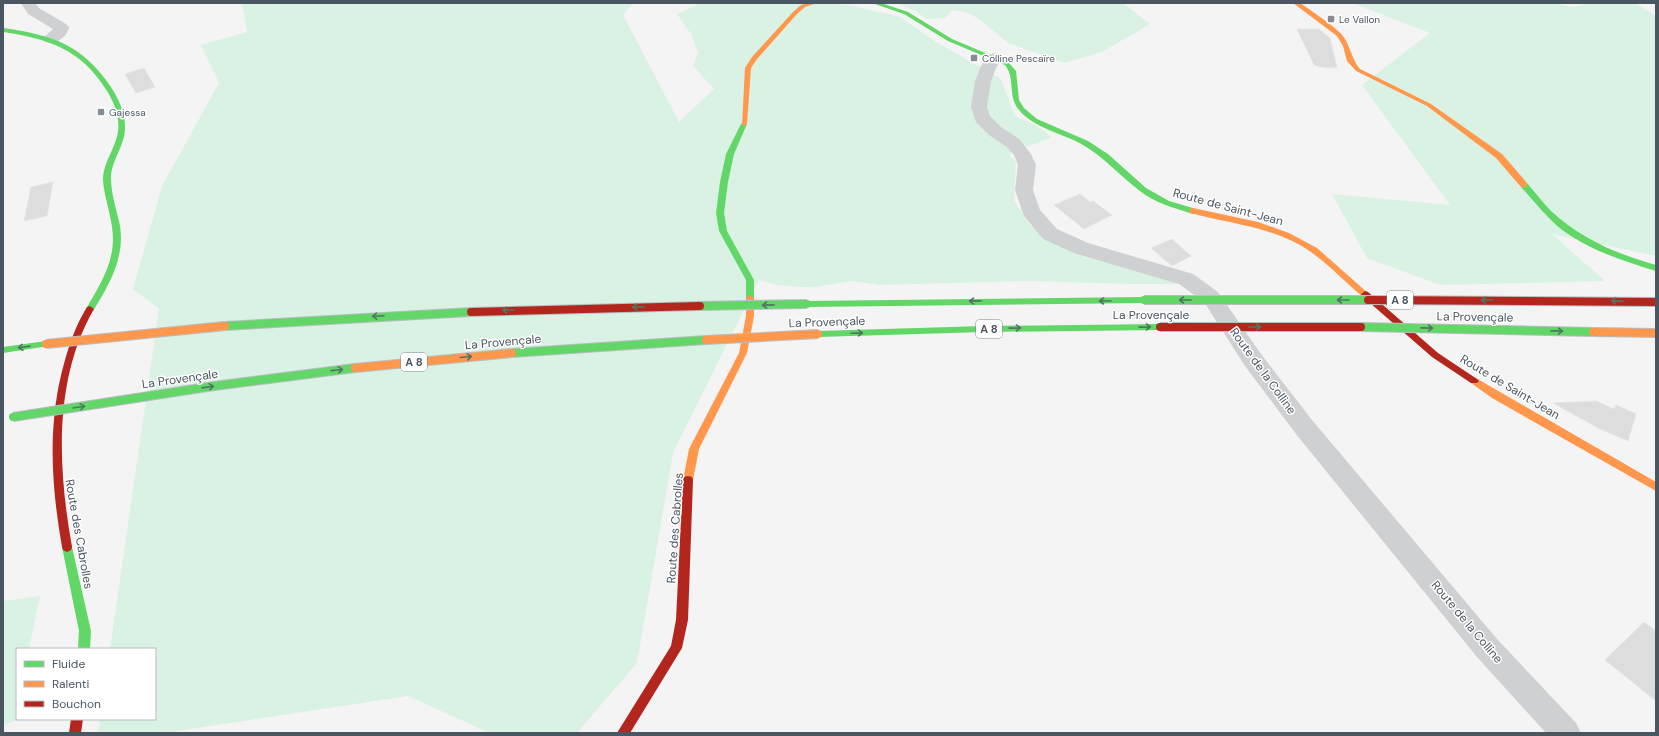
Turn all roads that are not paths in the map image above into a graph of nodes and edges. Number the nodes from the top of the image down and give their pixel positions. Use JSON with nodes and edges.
{"nodes":[{"id":1,"x":28,"y":3,"type":"edge"},
{"id":2,"x":814,"y":3,"type":"edge"},
{"id":3,"x":876,"y":3,"type":"edge"},
{"id":4,"x":1296,"y":3,"type":"edge"},
{"id":5,"x":3,"y":30,"type":"edge"},
{"id":6,"x":50,"y":39,"type":"junction"},
{"id":7,"x":995,"y":58,"type":"junction"},
{"id":8,"x":1656,"y":268,"type":"edge"},
{"id":9,"x":1656,"y":302,"type":"edge"},
{"id":10,"x":1656,"y":333,"type":"edge"},
{"id":11,"x":3,"y":350,"type":"edge"},
{"id":12,"x":3,"y":419,"type":"edge"},
{"id":13,"x":1656,"y":487,"type":"edge"},
{"id":14,"x":84,"y":648,"type":"edge"},
{"id":15,"x":77,"y":720,"type":"edge"},
{"id":16,"x":75,"y":733,"type":"edge"},
{"id":17,"x":623,"y":733,"type":"edge"},
{"id":18,"x":1566,"y":733,"type":"edge"}],
"edges":[{"from":1,"to":6,"type":"street"},
{"from":2,"to":17,"type":"main road","name":"Route des Cabrolles"},
{"from":3,"to":7,"type":"main road"},
{"from":4,"to":8,"type":"main road"},
{"from":5,"to":6,"type":"main road","name":"Route des Cabrolles"},
{"from":6,"to":14,"type":"main road","name":"Route des Cabrolles"},
{"from":7,"to":13,"type":"main road","name":"Route de Saint-Jean"},
{"from":7,"to":18,"type":"street","name":"Route de la Colline"},
{"from":9,"to":11,"type":"main road","name":"La Provençale","number":"A 8","one_way":true,"bridge":true},
{"from":12,"to":10,"type":"main road","name":"La Provençale","number":"A 8","one_way":true,"bridge":true},
{"from":15,"to":16,"type":"main road"}]}
